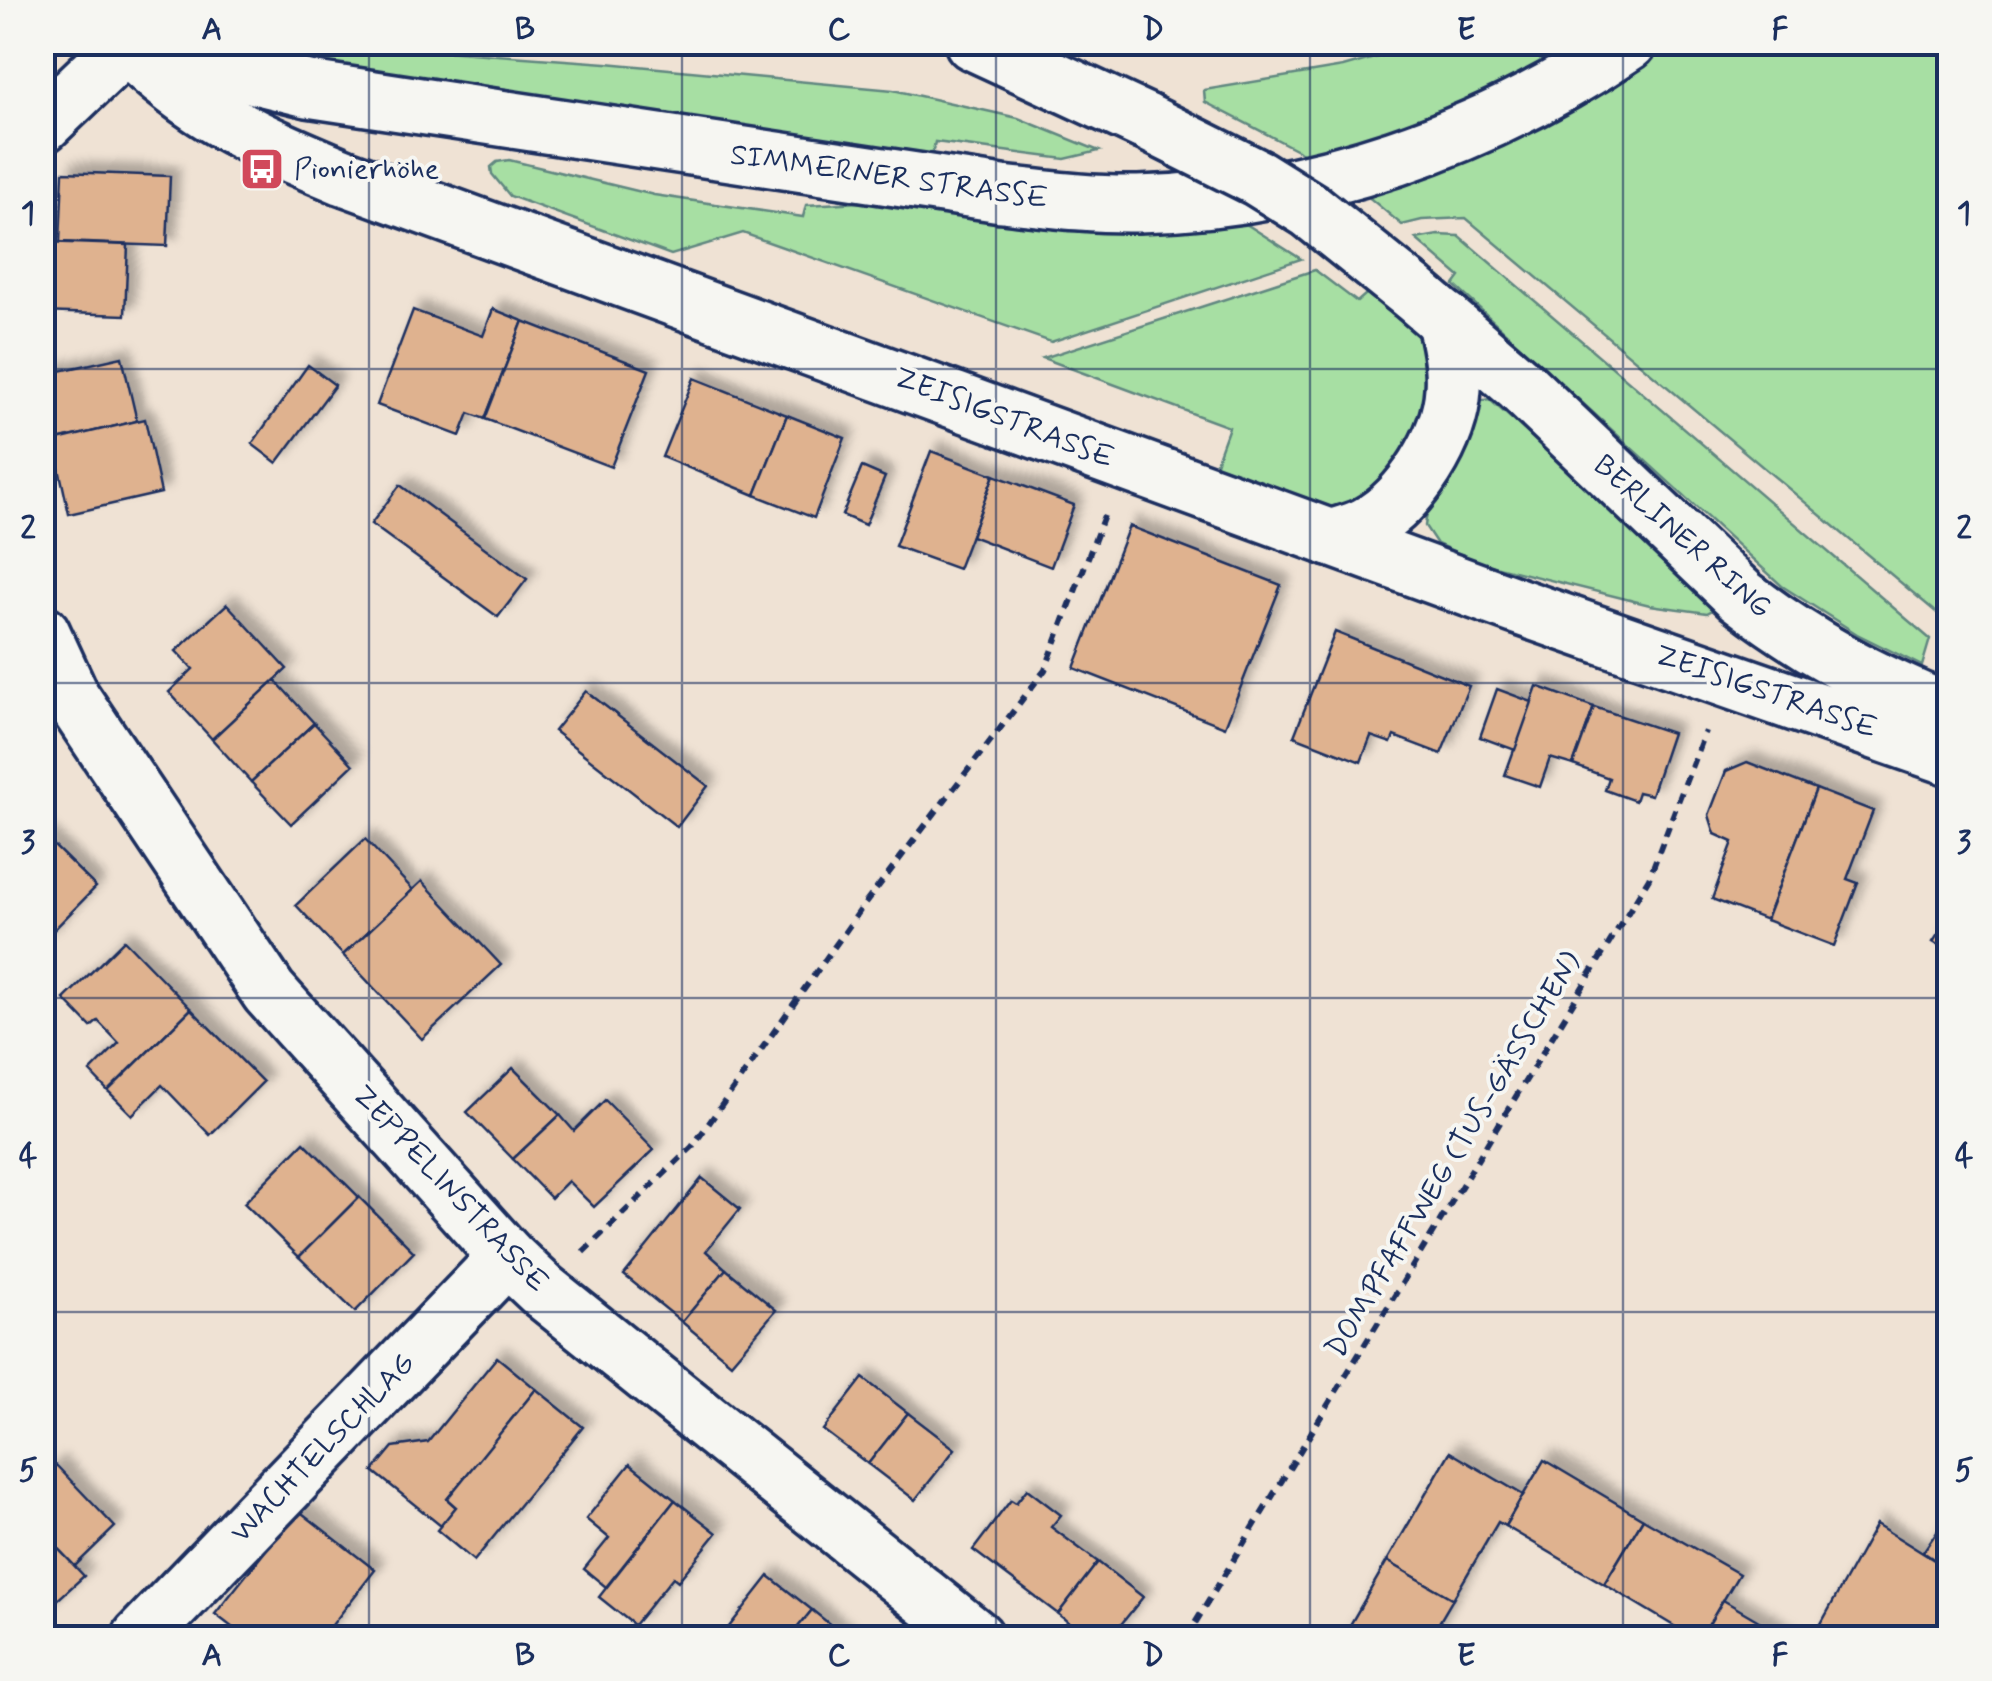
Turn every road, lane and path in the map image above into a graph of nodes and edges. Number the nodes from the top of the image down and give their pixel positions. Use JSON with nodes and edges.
{"nodes":[{"id":1,"x":973,"y":42,"type":"edge"},
{"id":2,"x":1629,"y":42,"type":"edge"},
{"id":3,"x":125,"y":43,"type":"edge"},
{"id":4,"x":42,"y":126,"type":"edge"},
{"id":5,"x":1429,"y":306,"type":"junction"},
{"id":6,"x":1124,"y":463,"type":"junction"},
{"id":7,"x":1330,"y":538,"type":"junction"},
{"id":8,"x":42,"y":633,"type":"edge"},
{"id":9,"x":1725,"y":678,"type":"junction"},
{"id":10,"x":1935,"y":737,"type":"edge"},
{"id":11,"x":525,"y":1274,"type":"junction"},
{"id":12,"x":140,"y":1638,"type":"edge"},
{"id":13,"x":976,"y":1638,"type":"edge"},
{"id":14,"x":1186,"y":1638,"type":"edge"}],
"edges":[{"from":1,"to":5,"type":"street","name":"BERLINER RING","bridge":true},
{"from":2,"to":3,"type":"street","name":"SIMMERNER STRASSE"},
{"from":3,"to":4,"type":"street"},
{"from":3,"to":6,"type":"street","name":"ZEISIGSTRASSE"},
{"from":5,"to":7,"type":"street"},
{"from":5,"to":10,"type":"street","name":"BERLINER RING"},
{"from":6,"to":7,"type":"street","name":"ZEISIGSTRASSE"},
{"from":6,"to":11,"type":"path"},
{"from":7,"to":9,"type":"street","name":"ZEISIGSTRASSE"},
{"from":8,"to":11,"type":"street","name":"ZEPPELINSTRASSE"},
{"from":9,"to":10,"type":"street","name":"ZEISIGSTRASSE"},
{"from":9,"to":14,"type":"path","name":"DOMPFAFFWEG (TUS-GÄSSCHEN)"},
{"from":11,"to":12,"type":"street","name":"WACHTELSCHLAG"},
{"from":11,"to":13,"type":"street","name":"ZEPPELINSTRASSE"}]}
